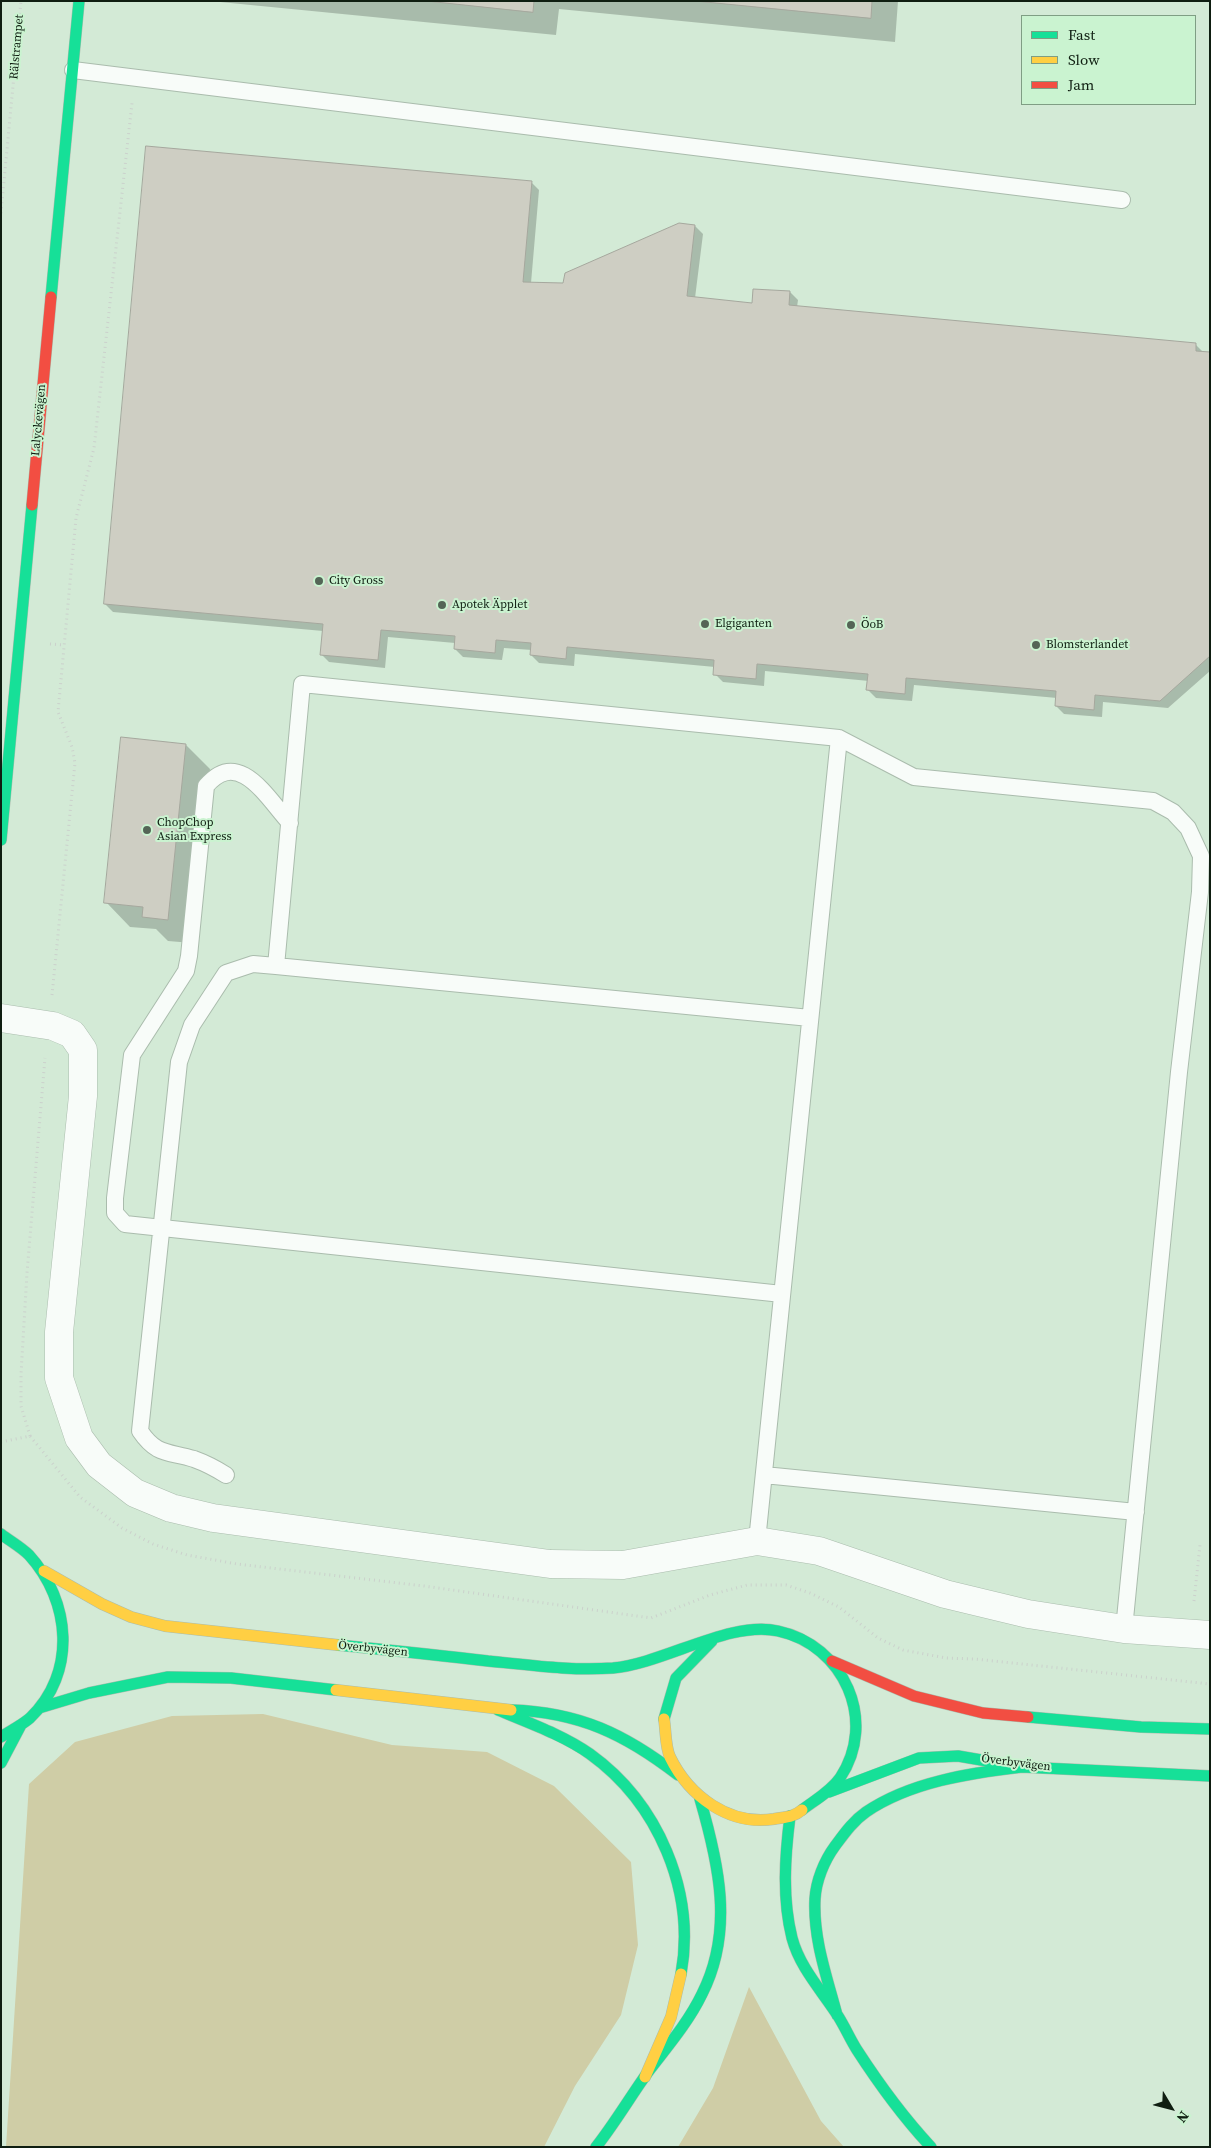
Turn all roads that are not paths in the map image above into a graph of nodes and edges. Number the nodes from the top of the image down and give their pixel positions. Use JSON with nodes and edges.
{"nodes":[{"id":1,"x":79,"y":1,"type":"edge"},
{"id":2,"x":72,"y":70,"type":"junction"},
{"id":3,"x":1122,"y":200,"type":"dead end"},
{"id":4,"x":838,"y":738,"type":"junction"},
{"id":5,"x":290,"y":823,"type":"junction"},
{"id":6,"x":1,"y":840,"type":"edge"},
{"id":7,"x":276,"y":966,"type":"junction"},
{"id":8,"x":1,"y":1018,"type":"edge"},
{"id":9,"x":810,"y":1018,"type":"junction"},
{"id":10,"x":162,"y":1230,"type":"junction"},
{"id":11,"x":782,"y":1294,"type":"junction"},
{"id":12,"x":226,"y":1475,"type":"dead end"},
{"id":13,"x":764,"y":1475,"type":"junction"},
{"id":14,"x":1136,"y":1512,"type":"junction"},
{"id":15,"x":2,"y":1534,"type":"edge"},
{"id":16,"x":758,"y":1541,"type":"junction"},
{"id":17,"x":44,"y":1571,"type":"junction"},
{"id":18,"x":1124,"y":1629,"type":"junction"},
{"id":19,"x":1198,"y":1634,"type":"edge"},
{"id":20,"x":712,"y":1641,"type":"junction"},
{"id":21,"x":832,"y":1660,"type":"junction"},
{"id":22,"x":39,"y":1708,"type":"junction"},
{"id":23,"x":498,"y":1710,"type":"junction"},
{"id":24,"x":21,"y":1725,"type":"junction"},
{"id":25,"x":1210,"y":1729,"type":"edge"},
{"id":26,"x":1,"y":1737,"type":"edge"},
{"id":27,"x":1,"y":1763,"type":"edge"},
{"id":28,"x":1022,"y":1766,"type":"junction"},
{"id":29,"x":678,"y":1776,"type":"junction"},
{"id":30,"x":1210,"y":1776,"type":"edge"},
{"id":31,"x":829,"y":1792,"type":"junction"},
{"id":32,"x":700,"y":1799,"type":"junction"},
{"id":33,"x":790,"y":1816,"type":"junction"},
{"id":34,"x":837,"y":2015,"type":"junction"},
{"id":35,"x":645,"y":2077,"type":"junction"},
{"id":36,"x":596,"y":2147,"type":"edge"},
{"id":37,"x":931,"y":2147,"type":"edge"}],
"edges":[{"from":1,"to":2,"type":"main road","name":"Lalyckevägen"},
{"from":2,"to":3,"type":"lane"},
{"from":2,"to":6,"type":"main road","name":"Lalyckevägen"},
{"from":4,"to":5,"type":"lane"},
{"from":4,"to":9,"type":"lane"},
{"from":4,"to":14,"type":"lane"},
{"from":5,"to":7,"type":"lane"},
{"from":5,"to":10,"type":"lane"},
{"from":7,"to":9,"type":"lane"},
{"from":7,"to":10,"type":"lane"},
{"from":8,"to":16,"type":"street"},
{"from":9,"to":11,"type":"lane"},
{"from":10,"to":11,"type":"lane"},
{"from":10,"to":12,"type":"lane"},
{"from":11,"to":13,"type":"lane"},
{"from":13,"to":14,"type":"lane"},
{"from":13,"to":16,"type":"lane"},
{"from":14,"to":18,"type":"lane"},
{"from":15,"to":17,"type":"main road","name":"Överbyvägen"},
{"from":16,"to":18,"type":"street"},
{"from":17,"to":20,"type":"main road","name":"Överbyvägen"},
{"from":17,"to":22,"type":"main road","name":"Överbyvägen"},
{"from":18,"to":19,"type":"street"},
{"from":20,"to":21,"type":"main road","name":"Överbyvägen"},
{"from":20,"to":29,"type":"main road","name":"Överbyvägen"},
{"from":21,"to":25,"type":"main road","name":"Överbyvägen"},
{"from":21,"to":31,"type":"main road","name":"Överbyvägen"},
{"from":22,"to":23,"type":"main road","name":"Överbyvägen"},
{"from":22,"to":24,"type":"main road","name":"Överbyvägen"},
{"from":23,"to":29,"type":"main road","name":"Överbyvägen"},
{"from":23,"to":35,"type":"main road"},
{"from":24,"to":26,"type":"main road","name":"Överbyvägen"},
{"from":24,"to":27,"type":"main road","name":"Överbyvägen"},
{"from":28,"to":30,"type":"main road","name":"Överbyvägen"},
{"from":28,"to":31,"type":"main road","name":"Överbyvägen"},
{"from":28,"to":34,"type":"main road"},
{"from":29,"to":32,"type":"main road","name":"Överbyvägen"},
{"from":31,"to":33,"type":"main road","name":"Överbyvägen"},
{"from":32,"to":33,"type":"main road","name":"Överbyvägen"},
{"from":32,"to":35,"type":"main road"},
{"from":33,"to":34,"type":"main road"},
{"from":34,"to":37,"type":"main road"},
{"from":35,"to":36,"type":"main road"}]}
